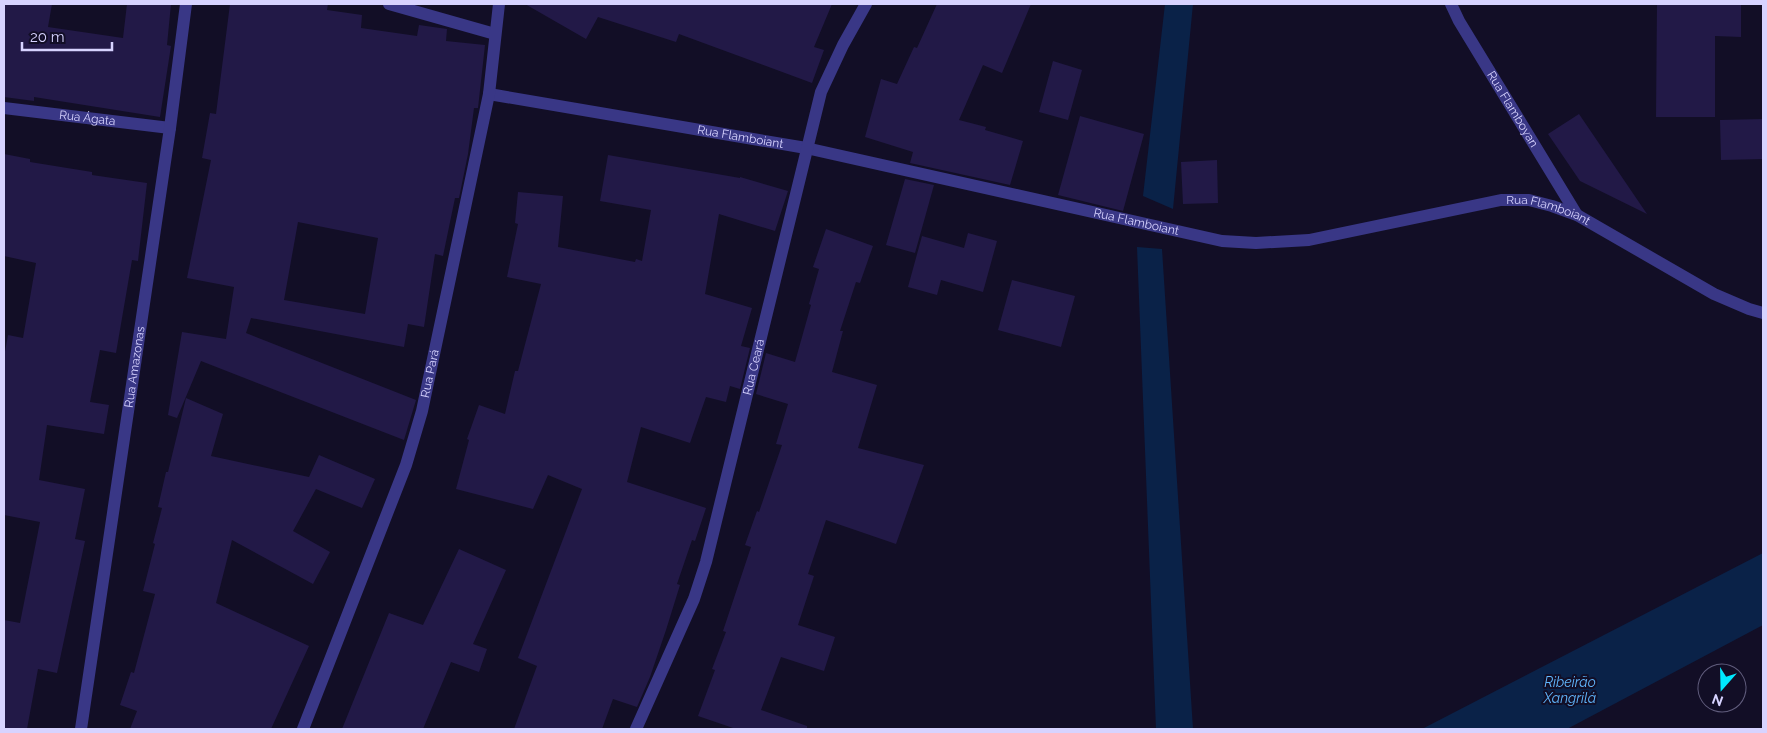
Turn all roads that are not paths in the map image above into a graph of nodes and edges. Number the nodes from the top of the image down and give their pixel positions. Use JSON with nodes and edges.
{"nodes":[{"id":1,"x":186,"y":4,"type":"edge"},
{"id":2,"x":389,"y":4,"type":"edge"},
{"id":3,"x":866,"y":4,"type":"edge"},
{"id":4,"x":1452,"y":4,"type":"edge"},
{"id":5,"x":500,"y":7,"type":"edge"},
{"id":6,"x":495,"y":34,"type":"junction"},
{"id":7,"x":489,"y":94,"type":"junction"},
{"id":8,"x":4,"y":108,"type":"edge"},
{"id":9,"x":170,"y":128,"type":"junction"},
{"id":10,"x":806,"y":148,"type":"junction"},
{"id":11,"x":1577,"y":215,"type":"junction"},
{"id":12,"x":1763,"y":312,"type":"edge"},
{"id":13,"x":81,"y":729,"type":"edge"},
{"id":14,"x":303,"y":729,"type":"edge"},
{"id":15,"x":636,"y":729,"type":"edge"}],
"edges":[{"from":1,"to":9,"type":"street","name":"Rua Amazonas"},
{"from":2,"to":6,"type":"street"},
{"from":3,"to":10,"type":"street","name":"Rua Ceará"},
{"from":4,"to":11,"type":"street","name":"Rua Flamboyan"},
{"from":5,"to":6,"type":"street","name":"Rua Pará"},
{"from":6,"to":7,"type":"street","name":"Rua Pará"},
{"from":7,"to":10,"type":"street","name":"Rua Flamboiant"},
{"from":7,"to":14,"type":"street","name":"Rua Pará"},
{"from":8,"to":9,"type":"street","name":"Rua Ágata"},
{"from":9,"to":13,"type":"street","name":"Rua Amazonas"},
{"from":10,"to":11,"type":"street","name":"Rua Flamboiant"},
{"from":10,"to":15,"type":"street","name":"Rua Ceará"},
{"from":11,"to":12,"type":"street","name":"Rua Flamboiant"}]}
